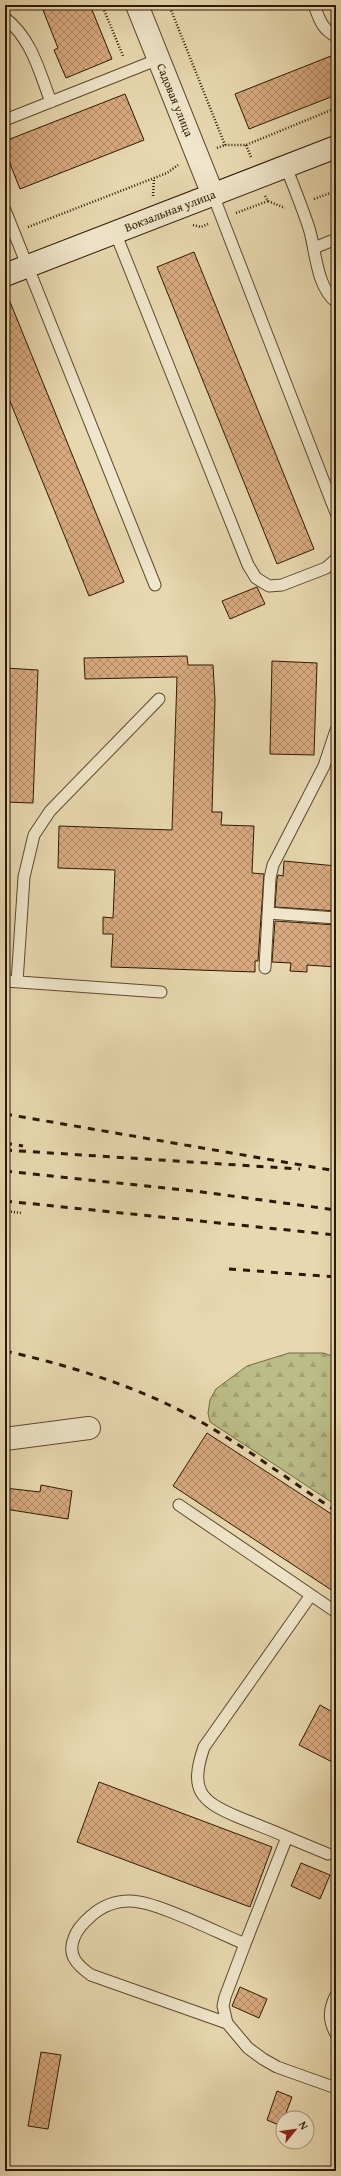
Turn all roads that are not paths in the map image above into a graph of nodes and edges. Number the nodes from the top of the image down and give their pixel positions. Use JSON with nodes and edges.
{"nodes":[{"id":1,"x":137,"y":5,"type":"edge"},
{"id":2,"x":314,"y":5,"type":"edge"},
{"id":3,"x":5,"y":18,"type":"edge"},
{"id":4,"x":336,"y":36,"type":"edge"},
{"id":5,"x":159,"y":59,"type":"junction"},
{"id":6,"x":51,"y":102,"type":"junction"},
{"id":7,"x":5,"y":120,"type":"edge"},
{"id":8,"x":336,"y":147,"type":"edge"},
{"id":9,"x":286,"y":167,"type":"junction"},
{"id":10,"x":213,"y":195,"type":"junction"},
{"id":11,"x":5,"y":210,"type":"edge"},
{"id":12,"x":114,"y":232,"type":"junction"},
{"id":13,"x":336,"y":239,"type":"edge"},
{"id":14,"x":314,"y":248,"type":"junction"},
{"id":15,"x":28,"y":266,"type":"junction"},
{"id":16,"x":5,"y":274,"type":"edge"},
{"id":17,"x":336,"y":302,"type":"edge"},
{"id":18,"x":336,"y":513,"type":"edge"},
{"id":19,"x":336,"y":559,"type":"edge"},
{"id":20,"x":155,"y":585,"type":"dead end"},
{"id":21,"x":159,"y":699,"type":"dead end"},
{"id":22,"x":336,"y":730,"type":"edge"},
{"id":23,"x":268,"y":913,"type":"junction"},
{"id":24,"x":336,"y":918,"type":"edge"},
{"id":25,"x":265,"y":968,"type":"dead end"},
{"id":26,"x":5,"y":982,"type":"edge"},
{"id":27,"x":17,"y":982,"type":"junction"},
{"id":28,"x":161,"y":992,"type":"dead end"},
{"id":29,"x":89,"y":1428,"type":"dead end"},
{"id":30,"x":5,"y":1439,"type":"edge"},
{"id":31,"x":179,"y":1506,"type":"dead end"},
{"id":32,"x":312,"y":1595,"type":"junction"},
{"id":33,"x":336,"y":1612,"type":"edge"},
{"id":34,"x":287,"y":1837,"type":"junction"},
{"id":35,"x":328,"y":1854,"type":"dead end"},
{"id":36,"x":245,"y":1944,"type":"junction"},
{"id":37,"x":336,"y":1995,"type":"edge"},
{"id":38,"x":227,"y":2023,"type":"junction"},
{"id":39,"x":336,"y":2034,"type":"edge"},
{"id":40,"x":336,"y":2088,"type":"edge"}],
"edges":[{"from":1,"to":5,"type":"main road","name":"Садовая улица"},
{"from":2,"to":4,"type":"lane"},
{"from":3,"to":6,"type":"lane"},
{"from":5,"to":6,"type":"lane"},
{"from":5,"to":10,"type":"main road","name":"Садовая улица"},
{"from":6,"to":7,"type":"lane"},
{"from":8,"to":9,"type":"main road","name":"Вокзальная улица"},
{"from":9,"to":10,"type":"main road","name":"Вокзальная улица"},
{"from":9,"to":14,"type":"lane"},
{"from":10,"to":12,"type":"main road","name":"Вокзальная улица"},
{"from":10,"to":18,"type":"lane"},
{"from":11,"to":15,"type":"lane"},
{"from":12,"to":15,"type":"main road","name":"Вокзальная улица"},
{"from":12,"to":19,"type":"lane"},
{"from":13,"to":14,"type":"lane"},
{"from":14,"to":17,"type":"lane"},
{"from":15,"to":16,"type":"main road","name":"Вокзальная улица"},
{"from":15,"to":20,"type":"lane"},
{"from":21,"to":27,"type":"lane"},
{"from":22,"to":23,"type":"lane"},
{"from":23,"to":24,"type":"lane"},
{"from":23,"to":25,"type":"lane"},
{"from":26,"to":27,"type":"lane"},
{"from":27,"to":28,"type":"lane"},
{"from":29,"to":30,"type":"main road"},
{"from":31,"to":32,"type":"lane"},
{"from":32,"to":33,"type":"lane"},
{"from":32,"to":34,"type":"lane"},
{"from":34,"to":35,"type":"lane"},
{"from":34,"to":36,"type":"lane"},
{"from":36,"to":38,"type":"lane"},
{"from":36,"to":38,"type":"lane"},
{"from":37,"to":39,"type":"lane"},
{"from":38,"to":40,"type":"lane"}]}
